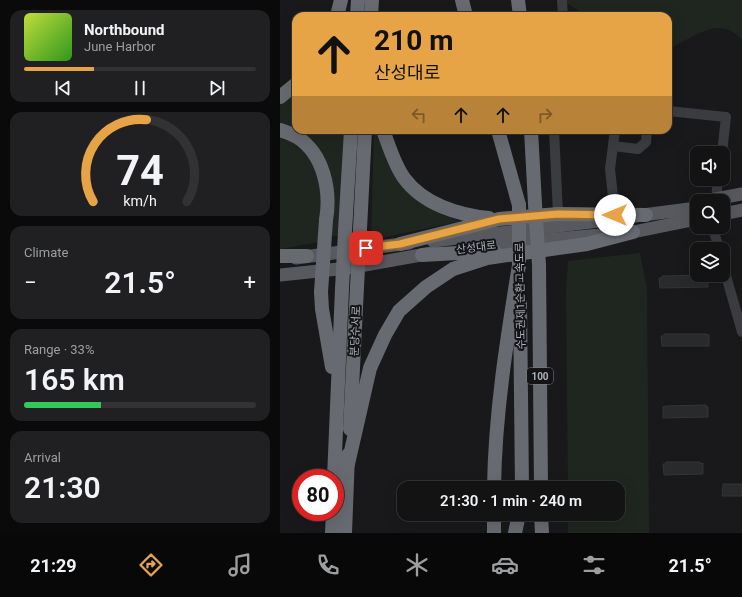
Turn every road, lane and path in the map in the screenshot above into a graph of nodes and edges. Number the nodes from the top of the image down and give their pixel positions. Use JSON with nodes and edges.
{"nodes":[{"id":1,"x":341,"y":0,"type":"edge"},
{"id":2,"x":358,"y":0,"type":"edge"},
{"id":3,"x":372,"y":0,"type":"edge"},
{"id":4,"x":462,"y":0,"type":"edge"},
{"id":5,"x":518,"y":0,"type":"edge"},
{"id":6,"x":562,"y":0,"type":"edge"},
{"id":7,"x":338,"y":12,"type":"edge"},
{"id":8,"x":357,"y":12,"type":"edge"},
{"id":9,"x":371,"y":12,"type":"edge"},
{"id":10,"x":465,"y":12,"type":"edge"},
{"id":11,"x":520,"y":12,"type":"edge"},
{"id":12,"x":563,"y":12,"type":"edge"},
{"id":13,"x":292,"y":87,"type":"edge"},
{"id":14,"x":280,"y":97,"type":"edge"},
{"id":15,"x":672,"y":111,"type":"edge"},
{"id":16,"x":280,"y":130,"type":"edge"},
{"id":17,"x":351,"y":134,"type":"edge"},
{"id":18,"x":365,"y":134,"type":"edge"},
{"id":19,"x":385,"y":134,"type":"edge"},
{"id":20,"x":499,"y":134,"type":"edge"},
{"id":21,"x":531,"y":134,"type":"edge"},
{"id":22,"x":554,"y":134,"type":"edge"},
{"id":23,"x":614,"y":134,"type":"edge"},
{"id":24,"x":647,"y":134,"type":"edge"},
{"id":25,"x":613,"y":146,"type":"junction"},
{"id":26,"x":723,"y":146,"type":"edge"},
{"id":27,"x":742,"y":194,"type":"edge"},
{"id":28,"x":730,"y":197,"type":"edge"},
{"id":29,"x":730,"y":200,"type":"edge"},
{"id":30,"x":742,"y":200,"type":"edge"},
{"id":31,"x":690,"y":204,"type":"edge"},
{"id":32,"x":690,"y":209,"type":"edge"},
{"id":33,"x":742,"y":212,"type":"edge"},
{"id":34,"x":730,"y":213,"type":"edge"},
{"id":35,"x":558,"y":214,"type":"junction"},
{"id":36,"x":615,"y":215,"type":"junction"},
{"id":37,"x":646,"y":215,"type":"junction"},
{"id":38,"x":499,"y":219,"type":"junction"},
{"id":39,"x":690,"y":221,"type":"edge"},
{"id":40,"x":632,"y":232,"type":"junction"},
{"id":41,"x":400,"y":244,"type":"junction"},
{"id":42,"x":535,"y":250,"type":"junction"},
{"id":43,"x":422,"y":255,"type":"junction"},
{"id":44,"x":280,"y":256,"type":"edge"},
{"id":45,"x":307,"y":256,"type":"junction"},
{"id":46,"x":280,"y":259,"type":"edge"},
{"id":47,"x":519,"y":265,"type":"junction"},
{"id":48,"x":280,"y":275,"type":"edge"},
{"id":49,"x":729,"y":282,"type":"edge"},
{"id":50,"x":739,"y":312,"type":"edge"},
{"id":51,"x":742,"y":332,"type":"edge"},
{"id":52,"x":337,"y":399,"type":"junction"},
{"id":53,"x":348,"y":464,"type":"junction"},
{"id":54,"x":334,"y":469,"type":"edge"},
{"id":55,"x":494,"y":481,"type":"edge"},
{"id":56,"x":522,"y":481,"type":"edge"},
{"id":57,"x":541,"y":481,"type":"edge"},
{"id":58,"x":333,"y":521,"type":"edge"},
{"id":59,"x":494,"y":521,"type":"edge"},
{"id":60,"x":518,"y":521,"type":"edge"},
{"id":61,"x":522,"y":521,"type":"edge"},
{"id":62,"x":541,"y":521,"type":"edge"},
{"id":63,"x":332,"y":533,"type":"edge"},
{"id":64,"x":345,"y":533,"type":"edge"},
{"id":65,"x":494,"y":533,"type":"edge"},
{"id":66,"x":515,"y":533,"type":"edge"},
{"id":67,"x":522,"y":533,"type":"edge"},
{"id":68,"x":542,"y":533,"type":"edge"}],
"edges":[{"from":1,"to":7,"type":"highway"},
{"from":2,"to":8,"type":"highway"},
{"from":3,"to":9,"type":"highway"},
{"from":4,"to":10,"type":"highway"},
{"from":5,"to":11,"type":"highway"},
{"from":6,"to":12,"type":"street"},
{"from":13,"to":14,"type":"highway"},
{"from":15,"to":26,"type":"street"},
{"from":16,"to":52,"type":"highway","bridge":true},
{"from":17,"to":52,"type":"highway","name":"분당수서로","bridge":true},
{"from":18,"to":53,"type":"highway","name":"분당수서로","bridge":true},
{"from":19,"to":38,"type":"highway"},
{"from":20,"to":47,"type":"highway","name":"수도권제1순환고속도로","number":"100","bridge":true},
{"from":21,"to":57,"type":"highway","name":"수도권제1순환고속도로","number":"100","bridge":true},
{"from":22,"to":35,"type":"street"},
{"from":23,"to":25,"type":"street"},
{"from":24,"to":25,"type":"street"},
{"from":25,"to":36,"type":"street"},
{"from":27,"to":28,"type":"main road"},
{"from":29,"to":30,"type":"main road"},
{"from":31,"to":37,"type":"main road"},
{"from":32,"to":37,"type":"main road","name":"산성대로"},
{"from":33,"to":34,"type":"main road"},
{"from":35,"to":36,"type":"highway"},
{"from":35,"to":38,"type":"highway"},
{"from":36,"to":37,"type":"highway"},
{"from":37,"to":41,"type":"main road","name":"산성대로"},
{"from":38,"to":41,"type":"highway"},
{"from":39,"to":40,"type":"main road","name":"산성대로"},
{"from":40,"to":42,"type":"highway"},
{"from":40,"to":43,"type":"main road","name":"산성대로"},
{"from":41,"to":45,"type":"main road","name":"산성대로"},
{"from":42,"to":43,"type":"highway"},
{"from":42,"to":53,"type":"highway"},
{"from":43,"to":48,"type":"main road","name":"산성대로"},
{"from":44,"to":45,"type":"highway"},
{"from":45,"to":46,"type":"main road","name":"산성대로"},
{"from":47,"to":55,"type":"highway"},
{"from":47,"to":56,"type":"highway","name":"수도권제1순환고속도로","number":"100"},
{"from":49,"to":50,"type":"street"},
{"from":50,"to":51,"type":"street"},
{"from":52,"to":54,"type":"highway","name":"분당수서로"},
{"from":53,"to":64,"type":"highway","name":"분당수서로"},
{"from":58,"to":63,"type":"highway"},
{"from":59,"to":65,"type":"highway"},
{"from":60,"to":66,"type":"highway"},
{"from":61,"to":67,"type":"highway"},
{"from":62,"to":68,"type":"highway"}]}
